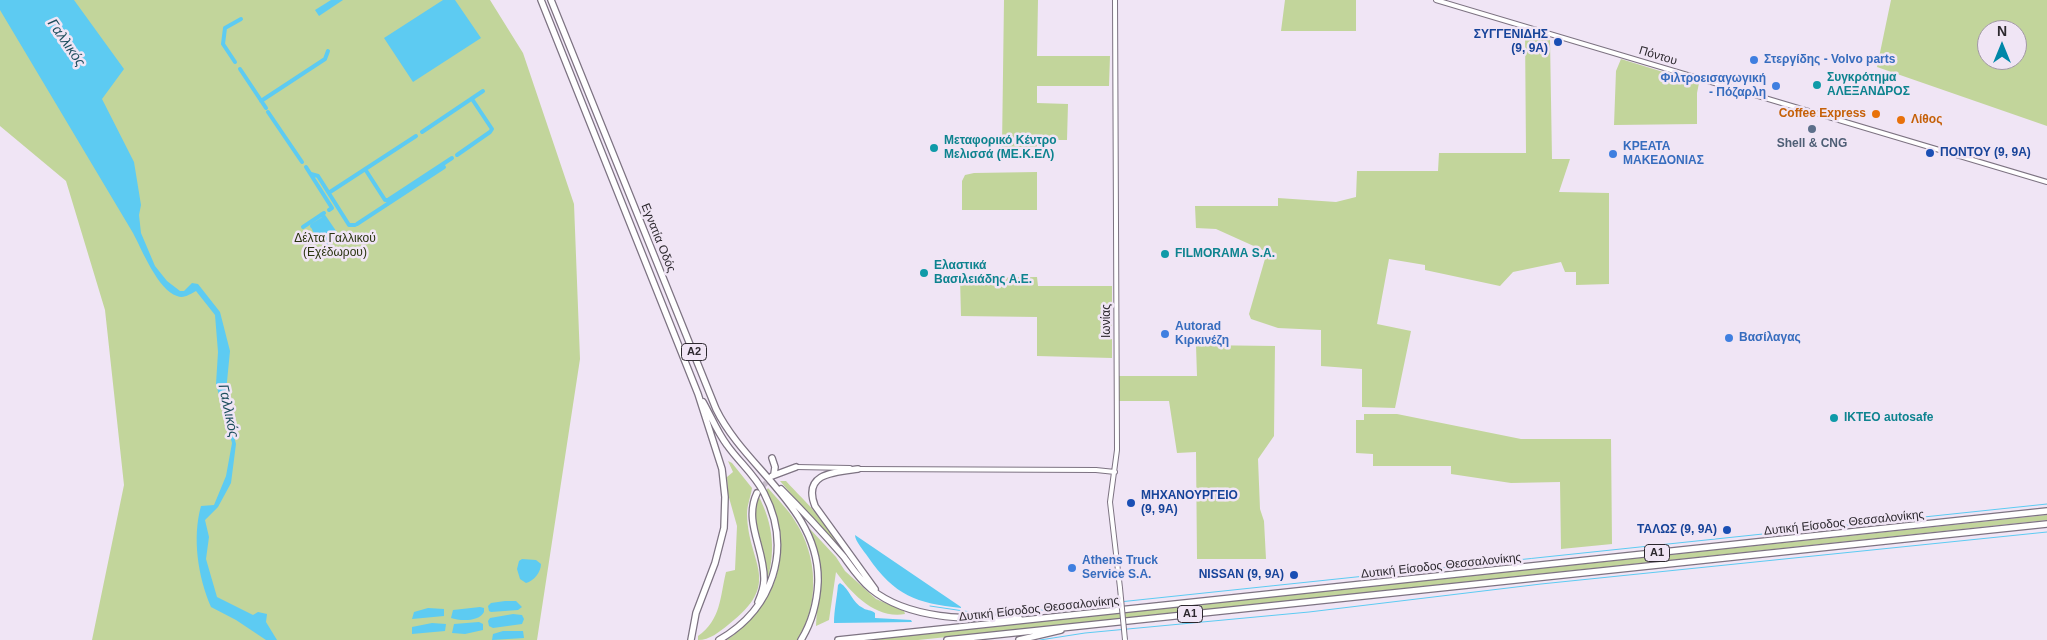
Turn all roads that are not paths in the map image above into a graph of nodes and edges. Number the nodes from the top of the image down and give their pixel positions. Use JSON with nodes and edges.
{"nodes":[{"id":1,"x":541,"y":0,"type":"edge"},
{"id":2,"x":551,"y":0,"type":"edge"},
{"id":3,"x":1115,"y":0,"type":"edge"},
{"id":4,"x":1436,"y":0,"type":"edge"},
{"id":5,"x":2047,"y":182,"type":"edge"},
{"id":6,"x":698,"y":394,"type":"junction"},
{"id":7,"x":772,"y":458,"type":"dead end"},
{"id":8,"x":796,"y":467,"type":"joint"},
{"id":9,"x":858,"y":469,"type":"junction"},
{"id":10,"x":1115,"y":472,"type":"junction"},
{"id":11,"x":764,"y":474,"type":"junction"},
{"id":12,"x":757,"y":492,"type":"tunnel mouth"},
{"id":13,"x":2047,"y":511,"type":"edge"},
{"id":14,"x":2047,"y":524,"type":"edge"},
{"id":15,"x":879,"y":595,"type":"junction"},
{"id":16,"x":754,"y":610,"type":"junction"},
{"id":17,"x":1046,"y":618,"type":"junction"},
{"id":18,"x":1074,"y":626,"type":"junction"},
{"id":19,"x":691,"y":640,"type":"edge"},
{"id":20,"x":719,"y":640,"type":"edge"},
{"id":21,"x":801,"y":640,"type":"edge"},
{"id":22,"x":838,"y":640,"type":"edge"},
{"id":23,"x":947,"y":640,"type":"edge"},
{"id":24,"x":1019,"y":640,"type":"edge"},
{"id":25,"x":1125,"y":640,"type":"edge"}],
"edges":[{"from":1,"to":6,"type":"highway","name":"Εγνατία Οδός","number":"Α2"},
{"from":2,"to":11,"type":"highway","name":"Εγνατία Οδός","number":"Α2"},
{"from":3,"to":10,"type":"street","name":"Ιωνίας"},
{"from":4,"to":5,"type":"street","name":"Πόντου"},
{"from":6,"to":16,"type":"highway","number":"Α2"},
{"from":6,"to":19,"type":"highway"},
{"from":7,"to":8,"type":"highway"},
{"from":8,"to":9,"type":"street"},
{"from":9,"to":10,"type":"street"},
{"from":9,"to":15,"type":"highway"},
{"from":10,"to":25,"type":"street","name":"Ιωνίας","bridge":true},
{"from":11,"to":15,"type":"highway"},
{"from":11,"to":21,"type":"highway","number":"Α2"},
{"from":12,"to":16,"type":"highway"},
{"from":13,"to":17,"type":"highway","name":"Δυτική Είσοδος Θεσσαλονίκης","number":"Α1"},
{"from":14,"to":18,"type":"highway","name":"Δυτική Είσοδος Θεσσαλονίκης","number":"Α1"},
{"from":15,"to":17,"type":"highway"},
{"from":16,"to":20,"type":"highway","number":"Α2"},
{"from":17,"to":22,"type":"highway","name":"Δυτική Είσοδος Θεσσαλονίκης","number":"Α1"},
{"from":18,"to":23,"type":"highway","name":"Δυτική Είσοδος Θεσσαλονίκης","number":"Α1"},
{"from":18,"to":24,"type":"highway"}]}
